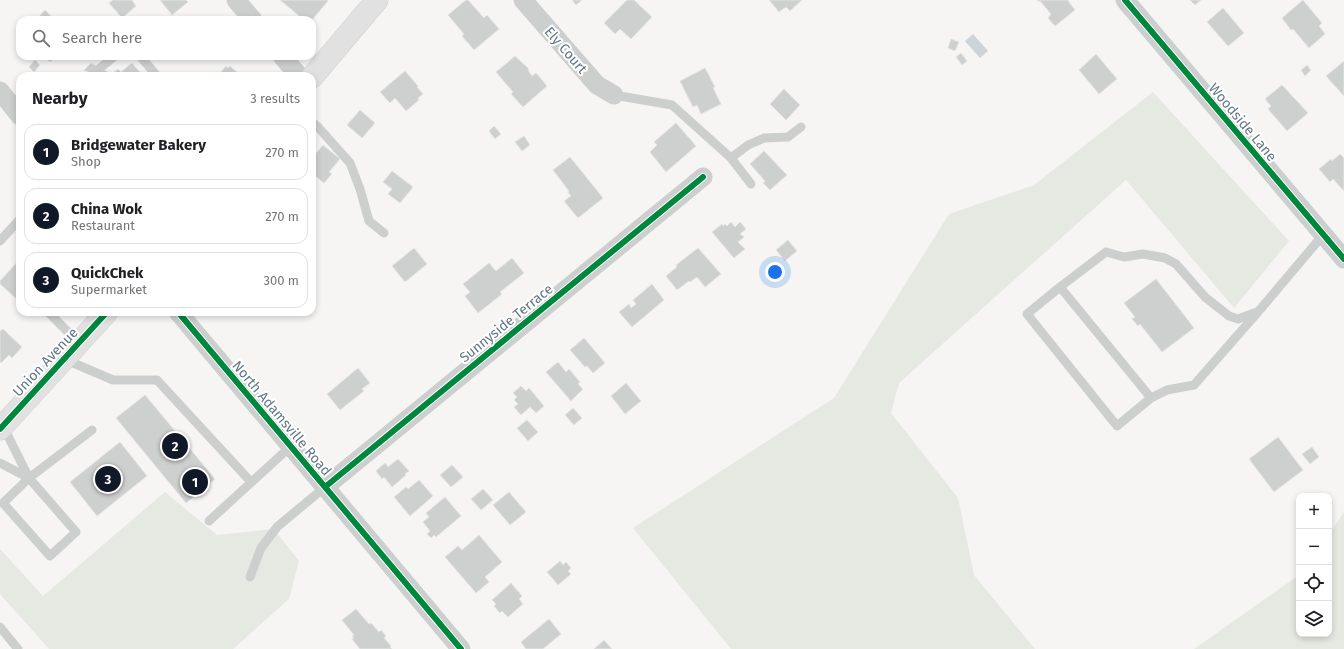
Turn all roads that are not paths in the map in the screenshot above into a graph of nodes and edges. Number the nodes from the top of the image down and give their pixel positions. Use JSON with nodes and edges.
{"nodes":[{"id":1,"x":236,"y":0,"type":"edge"},
{"id":2,"x":378,"y":0,"type":"edge"},
{"id":3,"x":523,"y":0,"type":"edge"},
{"id":4,"x":1125,"y":0,"type":"edge"},
{"id":5,"x":249,"y":16,"type":"edge"},
{"id":6,"x":110,"y":60,"type":"edge"},
{"id":7,"x":143,"y":60,"type":"edge"},
{"id":8,"x":285,"y":60,"type":"edge"},
{"id":9,"x":95,"y":72,"type":"edge"},
{"id":10,"x":154,"y":72,"type":"edge"},
{"id":11,"x":296,"y":72,"type":"edge"},
{"id":12,"x":315,"y":72,"type":"edge"},
{"id":13,"x":0,"y":91,"type":"edge"},
{"id":14,"x":614,"y":95,"type":"joint"},
{"id":15,"x":16,"y":111,"type":"edge"},
{"id":16,"x":316,"y":125,"type":"edge"},
{"id":17,"x":801,"y":127,"type":"dead end"},
{"id":18,"x":731,"y":158,"type":"junction"},
{"id":19,"x":703,"y":177,"type":"dead end"},
{"id":20,"x":750,"y":184,"type":"dead end"},
{"id":21,"x":16,"y":223,"type":"edge"},
{"id":22,"x":384,"y":233,"type":"dead end"},
{"id":23,"x":1323,"y":235,"type":"junction"},
{"id":24,"x":0,"y":241,"type":"edge"},
{"id":25,"x":1344,"y":259,"type":"edge"},
{"id":26,"x":1060,"y":287,"type":"junction"},
{"id":27,"x":1258,"y":312,"type":"junction"},
{"id":28,"x":52,"y":316,"type":"edge"},
{"id":29,"x":103,"y":316,"type":"edge"},
{"id":30,"x":181,"y":316,"type":"edge"},
{"id":31,"x":79,"y":343,"type":"junction"},
{"id":32,"x":64,"y":359,"type":"junction"},
{"id":33,"x":1151,"y":398,"type":"junction"},
{"id":34,"x":1,"y":427,"type":"edge"},
{"id":35,"x":92,"y":430,"type":"dead end"},
{"id":36,"x":291,"y":446,"type":"junction"},
{"id":37,"x":0,"y":462,"type":"edge"},
{"id":38,"x":29,"y":478,"type":"junction"},
{"id":39,"x":251,"y":482,"type":"junction"},
{"id":40,"x":325,"y":487,"type":"junction"},
{"id":41,"x":209,"y":521,"type":"dead end"},
{"id":42,"x":250,"y":577,"type":"dead end"},
{"id":43,"x":0,"y":627,"type":"edge"},
{"id":44,"x":18,"y":649,"type":"edge"},
{"id":45,"x":461,"y":649,"type":"edge"}],
"edges":[{"from":1,"to":5,"type":"street"},
{"from":2,"to":12,"type":"street"},
{"from":3,"to":14,"type":"street","name":"Ely Court"},
{"from":4,"to":23,"type":"street","name":"Woodside Lane"},
{"from":6,"to":9,"type":"lane"},
{"from":7,"to":10,"type":"lane"},
{"from":8,"to":11,"type":"street"},
{"from":13,"to":15,"type":"street"},
{"from":14,"to":18,"type":"lane"},
{"from":16,"to":22,"type":"lane"},
{"from":17,"to":18,"type":"lane"},
{"from":18,"to":20,"type":"lane"},
{"from":19,"to":40,"type":"street","name":"Sunnyside Terrace"},
{"from":21,"to":24,"type":"lane"},
{"from":23,"to":25,"type":"street","name":"Woodside Lane"},
{"from":23,"to":27,"type":"lane"},
{"from":26,"to":27,"type":"lane"},
{"from":26,"to":33,"type":"lane"},
{"from":26,"to":33,"type":"lane"},
{"from":27,"to":33,"type":"lane"},
{"from":28,"to":31,"type":"lane"},
{"from":29,"to":31,"type":"street","name":"Union Avenue"},
{"from":30,"to":36,"type":"street","name":"North Adamsville Road"},
{"from":31,"to":32,"type":"street","name":"Union Avenue"},
{"from":32,"to":34,"type":"street","name":"Union Avenue"},
{"from":32,"to":39,"type":"lane"},
{"from":34,"to":38,"type":"lane"},
{"from":35,"to":38,"type":"lane"},
{"from":36,"to":39,"type":"lane"},
{"from":36,"to":40,"type":"street","name":"North Adamsville Road"},
{"from":37,"to":38,"type":"lane"},
{"from":38,"to":38,"type":"lane"},
{"from":39,"to":41,"type":"lane"},
{"from":40,"to":42,"type":"lane"},
{"from":40,"to":45,"type":"street","name":"North Adamsville Road"},
{"from":43,"to":44,"type":"lane"}]}
